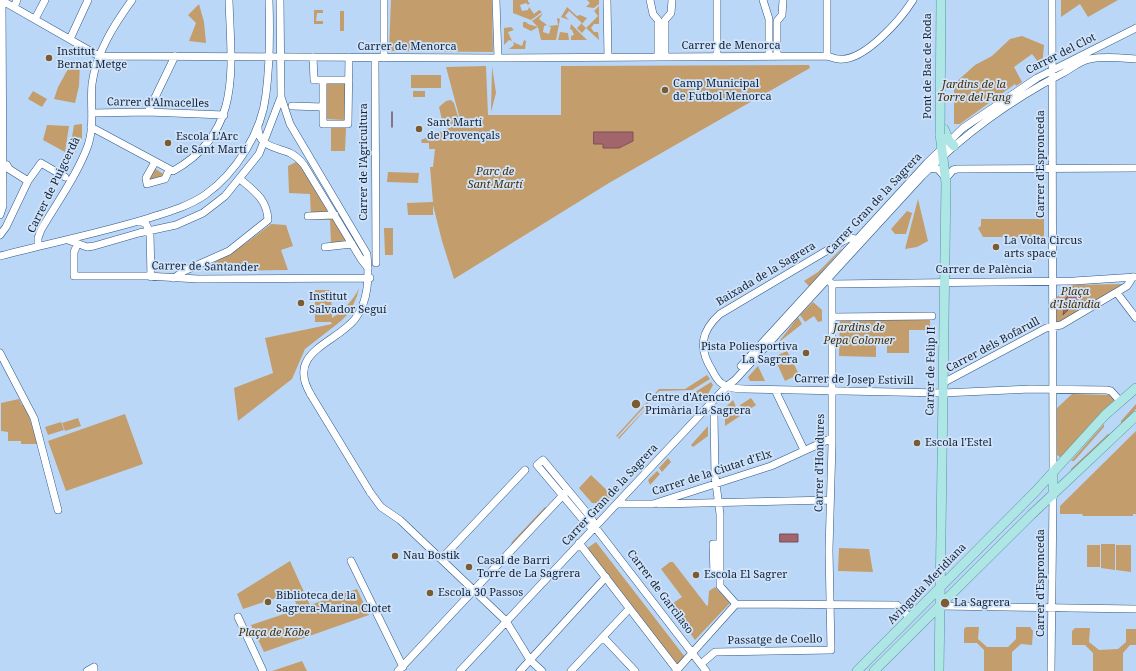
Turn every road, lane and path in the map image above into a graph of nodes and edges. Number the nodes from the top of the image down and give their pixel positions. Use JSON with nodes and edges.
{"nodes":[{"id":1,"x":2,"y":0,"type":"edge"},
{"id":2,"x":18,"y":0,"type":"edge"},
{"id":3,"x":45,"y":0,"type":"edge"},
{"id":4,"x":88,"y":0,"type":"edge"},
{"id":5,"x":132,"y":0,"type":"edge"},
{"id":6,"x":229,"y":0,"type":"edge"},
{"id":7,"x":269,"y":0,"type":"edge"},
{"id":8,"x":280,"y":0,"type":"edge"},
{"id":9,"x":384,"y":0,"type":"edge"},
{"id":10,"x":496,"y":0,"type":"edge"},
{"id":11,"x":607,"y":0,"type":"edge"},
{"id":12,"x":650,"y":0,"type":"edge"},
{"id":13,"x":672,"y":0,"type":"edge"},
{"id":14,"x":717,"y":0,"type":"edge"},
{"id":15,"x":763,"y":0,"type":"edge"},
{"id":16,"x":783,"y":0,"type":"edge"},
{"id":17,"x":827,"y":0,"type":"edge"},
{"id":18,"x":913,"y":0,"type":"edge"},
{"id":19,"x":941,"y":0,"type":"edge"},
{"id":20,"x":945,"y":0,"type":"edge"},
{"id":21,"x":1052,"y":0,"type":"edge"},
{"id":22,"x":14,"y":7,"type":"junction"},
{"id":23,"x":35,"y":19,"type":"junction"},
{"id":24,"x":1136,"y":28,"type":"edge"},
{"id":25,"x":70,"y":39,"type":"junction"},
{"id":26,"x":99,"y":56,"type":"junction"},
{"id":27,"x":176,"y":56,"type":"junction"},
{"id":28,"x":827,"y":56,"type":"junction"},
{"id":29,"x":231,"y":57,"type":"junction"},
{"id":30,"x":268,"y":57,"type":"junction"},
{"id":31,"x":280,"y":57,"type":"junction"},
{"id":32,"x":313,"y":57,"type":"junction"},
{"id":33,"x":349,"y":57,"type":"junction"},
{"id":34,"x":661,"y":57,"type":"junction"},
{"id":35,"x":717,"y":57,"type":"junction"},
{"id":36,"x":769,"y":57,"type":"junction"},
{"id":37,"x":777,"y":57,"type":"junction"},
{"id":38,"x":384,"y":58,"type":"junction"},
{"id":39,"x":498,"y":58,"type":"junction"},
{"id":40,"x":608,"y":58,"type":"junction"},
{"id":41,"x":1136,"y":59,"type":"edge"},
{"id":42,"x":375,"y":61,"type":"dead end"},
{"id":43,"x":1052,"y":71,"type":"junction"},
{"id":44,"x":1052,"y":79,"type":"junction"},
{"id":45,"x":323,"y":80,"type":"junction"},
{"id":46,"x":349,"y":80,"type":"junction"},
{"id":47,"x":281,"y":97,"type":"junction"},
{"id":48,"x":292,"y":106,"type":"dead end"},
{"id":49,"x":323,"y":107,"type":"junction"},
{"id":50,"x":148,"y":112,"type":"junction"},
{"id":51,"x":92,"y":113,"type":"junction"},
{"id":52,"x":224,"y":115,"type":"junction"},
{"id":53,"x":258,"y":125,"type":"junction"},
{"id":54,"x":92,"y":127,"type":"junction"},
{"id":55,"x":942,"y":132,"type":"junction"},
{"id":56,"x":951,"y":143,"type":"junction"},
{"id":57,"x":265,"y":144,"type":"junction"},
{"id":58,"x":274,"y":148,"type":"junction"},
{"id":59,"x":261,"y":152,"type":"junction"},
{"id":60,"x":943,"y":152,"type":"junction"},
{"id":61,"x":155,"y":162,"type":"junction"},
{"id":62,"x":7,"y":165,"type":"dead end"},
{"id":63,"x":929,"y":168,"type":"junction"},
{"id":64,"x":1052,"y":168,"type":"junction"},
{"id":65,"x":1136,"y":168,"type":"edge"},
{"id":66,"x":170,"y":170,"type":"junction"},
{"id":67,"x":65,"y":177,"type":"dead end"},
{"id":68,"x":946,"y":178,"type":"junction"},
{"id":69,"x":240,"y":179,"type":"junction"},
{"id":70,"x":28,"y":181,"type":"junction"},
{"id":71,"x":335,"y":215,"type":"junction"},
{"id":72,"x":0,"y":216,"type":"edge"},
{"id":73,"x":308,"y":216,"type":"dead end"},
{"id":74,"x":140,"y":221,"type":"junction"},
{"id":75,"x":149,"y":231,"type":"junction"},
{"id":76,"x":0,"y":235,"type":"edge"},
{"id":77,"x":66,"y":239,"type":"junction"},
{"id":78,"x":856,"y":239,"type":"junction"},
{"id":79,"x":78,"y":243,"type":"junction"},
{"id":80,"x":352,"y":244,"type":"junction"},
{"id":81,"x":38,"y":246,"type":"junction"},
{"id":82,"x":325,"y":247,"type":"dead end"},
{"id":83,"x":0,"y":256,"type":"edge"},
{"id":84,"x":376,"y":263,"type":"dead end"},
{"id":85,"x":368,"y":268,"type":"junction"},
{"id":86,"x":151,"y":277,"type":"junction"},
{"id":87,"x":1135,"y":277,"type":"edge"},
{"id":88,"x":174,"y":278,"type":"junction"},
{"id":89,"x":370,"y":278,"type":"junction"},
{"id":90,"x":827,"y":279,"type":"junction"},
{"id":91,"x":944,"y":281,"type":"junction"},
{"id":92,"x":1053,"y":281,"type":"junction"},
{"id":93,"x":1117,"y":293,"type":"junction"},
{"id":94,"x":932,"y":316,"type":"dead end"},
{"id":95,"x":832,"y":317,"type":"junction"},
{"id":96,"x":1136,"y":318,"type":"edge"},
{"id":97,"x":1053,"y":325,"type":"junction"},
{"id":98,"x":0,"y":353,"type":"edge"},
{"id":99,"x":943,"y":383,"type":"junction"},
{"id":100,"x":727,"y":386,"type":"junction"},
{"id":101,"x":1136,"y":388,"type":"edge"},
{"id":102,"x":775,"y":390,"type":"junction"},
{"id":103,"x":832,"y":390,"type":"junction"},
{"id":104,"x":1053,"y":390,"type":"junction"},
{"id":105,"x":943,"y":392,"type":"junction"},
{"id":106,"x":1120,"y":401,"type":"junction"},
{"id":107,"x":714,"y":414,"type":"dead end"},
{"id":108,"x":1136,"y":416,"type":"edge"},
{"id":109,"x":832,"y":438,"type":"junction"},
{"id":110,"x":804,"y":450,"type":"junction"},
{"id":111,"x":525,"y":470,"type":"dead end"},
{"id":112,"x":1053,"y":472,"type":"junction"},
{"id":113,"x":716,"y":483,"type":"junction"},
{"id":114,"x":568,"y":490,"type":"junction"},
{"id":115,"x":1053,"y":495,"type":"junction"},
{"id":116,"x":562,"y":496,"type":"junction"},
{"id":117,"x":830,"y":500,"type":"junction"},
{"id":118,"x":718,"y":502,"type":"junction"},
{"id":119,"x":617,"y":504,"type":"junction"},
{"id":120,"x":653,"y":504,"type":"junction"},
{"id":121,"x":58,"y":510,"type":"dead end"},
{"id":122,"x":1014,"y":513,"type":"junction"},
{"id":123,"x":1023,"y":523,"type":"junction"},
{"id":124,"x":595,"y":527,"type":"junction"},
{"id":125,"x":579,"y":544,"type":"junction"},
{"id":126,"x":443,"y":557,"type":"junction"},
{"id":127,"x":351,"y":561,"type":"dead end"},
{"id":128,"x":606,"y":577,"type":"junction"},
{"id":129,"x":940,"y":586,"type":"junction"},
{"id":130,"x":474,"y":590,"type":"junction"},
{"id":131,"x":736,"y":604,"type":"junction"},
{"id":132,"x":830,"y":604,"type":"junction"},
{"id":133,"x":940,"y":606,"type":"junction"},
{"id":134,"x":1051,"y":608,"type":"junction"},
{"id":135,"x":630,"y":609,"type":"junction"},
{"id":136,"x":1136,"y":609,"type":"edge"},
{"id":137,"x":238,"y":617,"type":"dead end"},
{"id":138,"x":910,"y":618,"type":"junction"},
{"id":139,"x":506,"y":621,"type":"junction"},
{"id":140,"x":603,"y":637,"type":"junction"},
{"id":141,"x":831,"y":650,"type":"joint"},
{"id":142,"x":691,"y":652,"type":"junction"},
{"id":143,"x":530,"y":660,"type":"junction"},
{"id":144,"x":701,"y":664,"type":"junction"},
{"id":145,"x":400,"y":669,"type":"edge"},
{"id":146,"x":676,"y":670,"type":"edge"},
{"id":147,"x":87,"y":671,"type":"edge"},
{"id":148,"x":94,"y":671,"type":"edge"},
{"id":149,"x":264,"y":671,"type":"edge"},
{"id":150,"x":460,"y":671,"type":"edge"},
{"id":151,"x":520,"y":671,"type":"edge"},
{"id":152,"x":542,"y":671,"type":"edge"},
{"id":153,"x":571,"y":671,"type":"edge"},
{"id":154,"x":635,"y":671,"type":"edge"},
{"id":155,"x":706,"y":671,"type":"edge"},
{"id":156,"x":857,"y":671,"type":"edge"},
{"id":157,"x":874,"y":671,"type":"edge"},
{"id":158,"x":939,"y":671,"type":"edge"},
{"id":159,"x":1051,"y":671,"type":"edge"}],
"edges":[{"from":1,"to":22,"type":"street"},
{"from":1,"to":72,"type":"street"},
{"from":2,"to":22,"type":"street"},
{"from":3,"to":23,"type":"street"},
{"from":4,"to":25,"type":"street"},
{"from":5,"to":26,"type":"street","name":"Carrer de Puigcerdà"},
{"from":6,"to":29,"type":"street"},
{"from":7,"to":30,"type":"street"},
{"from":8,"to":31,"type":"street"},
{"from":9,"to":38,"type":"street"},
{"from":10,"to":39,"type":"street"},
{"from":11,"to":40,"type":"street"},
{"from":12,"to":34,"type":"street"},
{"from":13,"to":34,"type":"street"},
{"from":14,"to":35,"type":"street"},
{"from":15,"to":36,"type":"street"},
{"from":16,"to":37,"type":"street"},
{"from":17,"to":28,"type":"street"},
{"from":18,"to":28,"type":"street","name":"Carrer de Menorca"},
{"from":19,"to":55,"type":"main road","name":"Pont de Bac de Roda","bridge":true},
{"from":20,"to":55,"type":"main road","name":"Pont de Bac de Roda"},
{"from":21,"to":43,"type":"street","name":"Carrer d'Espronceda"},
{"from":22,"to":23,"type":"street"},
{"from":23,"to":25,"type":"street"},
{"from":24,"to":43,"type":"street","name":"Carrer del Clot"},
{"from":25,"to":26,"type":"street"},
{"from":26,"to":27,"type":"street","name":"Carrer de Menorca"},
{"from":26,"to":51,"type":"street","name":"Carrer de Puigcerdà"},
{"from":27,"to":29,"type":"street","name":"Carrer de Menorca"},
{"from":27,"to":50,"type":"street"},
{"from":28,"to":37,"type":"street","name":"Carrer de Menorca"},
{"from":29,"to":30,"type":"street","name":"Carrer de Menorca"},
{"from":29,"to":52,"type":"street"},
{"from":30,"to":31,"type":"street","name":"Carrer de Menorca"},
{"from":30,"to":53,"type":"street"},
{"from":31,"to":32,"type":"street","name":"Carrer de Menorca"},
{"from":31,"to":47,"type":"street"},
{"from":32,"to":33,"type":"street","name":"Carrer de Menorca"},
{"from":32,"to":45,"type":"street"},
{"from":33,"to":38,"type":"street","name":"Carrer de Menorca"},
{"from":33,"to":46,"type":"street"},
{"from":34,"to":35,"type":"street","name":"Carrer de Menorca"},
{"from":34,"to":40,"type":"street","name":"Carrer de Menorca"},
{"from":35,"to":36,"type":"street","name":"Carrer de Menorca"},
{"from":36,"to":37,"type":"street","name":"Carrer de Menorca"},
{"from":38,"to":39,"type":"street","name":"Carrer de Menorca"},
{"from":39,"to":40,"type":"street","name":"Carrer de Menorca"},
{"from":41,"to":44,"type":"street","name":"Carrer del Clot"},
{"from":42,"to":84,"type":"street","name":"Carrer de l'Agricultura"},
{"from":43,"to":44,"type":"street","name":"Carrer d'Espronceda"},
{"from":43,"to":56,"type":"street","name":"Carrer del Clot"},
{"from":44,"to":56,"type":"street","name":"Carrer del Clot"},
{"from":44,"to":64,"type":"street","name":"Carrer d'Espronceda"},
{"from":45,"to":46,"type":"street"},
{"from":45,"to":49,"type":"street"},
{"from":46,"to":49,"type":"street"},
{"from":47,"to":57,"type":"street"},
{"from":47,"to":85,"type":"street"},
{"from":48,"to":49,"type":"street"},
{"from":50,"to":51,"type":"street","name":"Carrer d'Almacelles"},
{"from":50,"to":52,"type":"street","name":"Carrer d'Almacelles"},
{"from":51,"to":54,"type":"street","name":"Carrer de Puigcerdà"},
{"from":52,"to":66,"type":"street"},
{"from":53,"to":57,"type":"street"},
{"from":53,"to":74,"type":"street"},
{"from":54,"to":61,"type":"street"},
{"from":54,"to":81,"type":"street","name":"Carrer de Puigcerdà"},
{"from":55,"to":56,"type":"main road","name":"Pont de Bac de Roda"},
{"from":55,"to":60,"type":"main road","name":"Pont de Bac de Roda"},
{"from":56,"to":60,"type":"street","name":"Carrer del Clot"},
{"from":57,"to":58,"type":"street"},
{"from":57,"to":59,"type":"street"},
{"from":58,"to":59,"type":"street"},
{"from":58,"to":71,"type":"street"},
{"from":59,"to":69,"type":"street"},
{"from":60,"to":63,"type":"street","name":"Carrer Gran de la Sagrera"},
{"from":60,"to":68,"type":"main road","name":"Carrer de Felip II"},
{"from":60,"to":78,"type":"street","name":"Carrer Gran de la Sagrera"},
{"from":61,"to":66,"type":"street"},
{"from":61,"to":66,"type":"street"},
{"from":62,"to":70,"type":"street"},
{"from":63,"to":68,"type":"street"},
{"from":63,"to":90,"type":"street","name":"Carrer Gran de la Sagrera"},
{"from":64,"to":65,"type":"street"},
{"from":64,"to":68,"type":"street"},
{"from":64,"to":92,"type":"street","name":"Carrer d'Espronceda"},
{"from":67,"to":70,"type":"street"},
{"from":68,"to":91,"type":"main road","name":"Carrer de Felip II"},
{"from":69,"to":75,"type":"street"},
{"from":69,"to":88,"type":"street"},
{"from":70,"to":76,"type":"street"},
{"from":71,"to":73,"type":"street"},
{"from":71,"to":80,"type":"street"},
{"from":74,"to":75,"type":"street"},
{"from":74,"to":77,"type":"street"},
{"from":75,"to":79,"type":"street"},
{"from":75,"to":86,"type":"street"},
{"from":77,"to":79,"type":"street"},
{"from":77,"to":81,"type":"street"},
{"from":78,"to":90,"type":"street","name":"Carrer Gran de la Sagrera"},
{"from":78,"to":100,"type":"street","name":"Baixada de la Sagrera"},
{"from":79,"to":86,"type":"street","name":"Carrer de Santander"},
{"from":80,"to":82,"type":"street"},
{"from":80,"to":85,"type":"street"},
{"from":81,"to":83,"type":"street"},
{"from":85,"to":89,"type":"street"},
{"from":86,"to":88,"type":"street","name":"Carrer de Santander"},
{"from":87,"to":92,"type":"street","name":"Carrer de Palència"},
{"from":87,"to":93,"type":"street","name":"Carrer dels Bofarull"},
{"from":88,"to":89,"type":"street","name":"Carrer de Santander"},
{"from":89,"to":126,"type":"street","bridge":true},
{"from":90,"to":91,"type":"street","name":"Carrer de Palència"},
{"from":90,"to":95,"type":"street","name":"Carrer d'Hondures"},
{"from":90,"to":100,"type":"street","name":"Carrer Gran de la Sagrera"},
{"from":91,"to":92,"type":"street","name":"Carrer de Palència"},
{"from":91,"to":99,"type":"main road","name":"Carrer de Felip II"},
{"from":92,"to":97,"type":"street","name":"Carrer d'Espronceda"},
{"from":93,"to":96,"type":"street"},
{"from":93,"to":97,"type":"street","name":"Carrer dels Bofarull"},
{"from":94,"to":95,"type":"street"},
{"from":95,"to":103,"type":"street","name":"Carrer d'Hondures"},
{"from":97,"to":99,"type":"street","name":"Carrer dels Bofarull"},
{"from":97,"to":104,"type":"street","name":"Carrer d'Espronceda"},
{"from":98,"to":121,"type":"street"},
{"from":99,"to":105,"type":"main road","name":"Carrer de Felip II"},
{"from":100,"to":102,"type":"street","name":"Carrer de Josep Estivill"},
{"from":100,"to":119,"type":"street","name":"Carrer Gran de la Sagrera"},
{"from":101,"to":106,"type":"main road","name":"Avinguda Meridiana"},
{"from":102,"to":103,"type":"street","name":"Carrer de Josep Estivill"},
{"from":102,"to":110,"type":"street"},
{"from":103,"to":105,"type":"street","name":"Carrer de Josep Estivill"},
{"from":103,"to":109,"type":"street","name":"Carrer d'Hondures"},
{"from":104,"to":105,"type":"street","name":"Carrer de Josep Estivill"},
{"from":104,"to":106,"type":"street","name":"Carrer de Josep Estivill"},
{"from":104,"to":112,"type":"street","name":"Carrer d'Espronceda"},
{"from":105,"to":129,"type":"main road","name":"Carrer de Felip II"},
{"from":106,"to":112,"type":"main road","name":"Avinguda Meridiana"},
{"from":107,"to":113,"type":"street"},
{"from":108,"to":115,"type":"main road"},
{"from":109,"to":110,"type":"street","name":"Carrer de la Ciutat d'Elx"},
{"from":109,"to":117,"type":"street","name":"Carrer d'Hondures"},
{"from":110,"to":113,"type":"street","name":"Carrer de la Ciutat d'Elx"},
{"from":111,"to":126,"type":"street"},
{"from":112,"to":115,"type":"main road"},
{"from":112,"to":122,"type":"main road","name":"Avinguda Meridiana"},
{"from":113,"to":118,"type":"street"},
{"from":113,"to":120,"type":"street","name":"Carrer de la Ciutat d'Elx"},
{"from":114,"to":116,"type":"street"},
{"from":114,"to":116,"type":"street","name":"Carrer de Garcilaso"},
{"from":114,"to":124,"type":"street","name":"Carrer de Garcilaso"},
{"from":115,"to":123,"type":"main road"},
{"from":115,"to":134,"type":"street","name":"Carrer d'Espronceda"},
{"from":116,"to":124,"type":"street","name":"Carrer de Garcilaso"},
{"from":116,"to":130,"type":"street"},
{"from":117,"to":118,"type":"street"},
{"from":117,"to":132,"type":"street","name":"Carrer d'Hondures"},
{"from":118,"to":120,"type":"street"},
{"from":118,"to":131,"type":"street"},
{"from":119,"to":120,"type":"street","name":"Carrer de la Ciutat d'Elx"},
{"from":119,"to":124,"type":"street","name":"Carrer Gran de la Sagrera"},
{"from":122,"to":123,"type":"street"},
{"from":122,"to":129,"type":"main road","name":"Avinguda Meridiana"},
{"from":123,"to":133,"type":"main road"},
{"from":124,"to":125,"type":"street","name":"Carrer Gran de la Sagrera"},
{"from":124,"to":142,"type":"street","name":"Carrer de Garcilaso"},
{"from":125,"to":128,"type":"street"},
{"from":125,"to":139,"type":"street","name":"Carrer Gran de la Sagrera"},
{"from":126,"to":130,"type":"street"},
{"from":127,"to":145,"type":"street"},
{"from":128,"to":135,"type":"street"},
{"from":128,"to":143,"type":"street"},
{"from":129,"to":133,"type":"main road","name":"Carrer de Felip II"},
{"from":129,"to":138,"type":"main road","name":"Avinguda Meridiana"},
{"from":130,"to":139,"type":"street"},
{"from":130,"to":145,"type":"street"},
{"from":131,"to":132,"type":"street"},
{"from":131,"to":142,"type":"street"},
{"from":132,"to":138,"type":"street"},
{"from":132,"to":141,"type":"street","name":"Carrer d'Hondures"},
{"from":133,"to":134,"type":"street"},
{"from":133,"to":157,"type":"main road"},
{"from":133,"to":158,"type":"main road"},
{"from":134,"to":136,"type":"street"},
{"from":134,"to":159,"type":"street","name":"Carrer d'Espronceda"},
{"from":135,"to":140,"type":"street"},
{"from":135,"to":146,"type":"street"},
{"from":137,"to":149,"type":"street"},
{"from":138,"to":156,"type":"main road","name":"Avinguda Meridiana"},
{"from":139,"to":143,"type":"street"},
{"from":139,"to":150,"type":"street","name":"Carrer Gran de la Sagrera"},
{"from":140,"to":153,"type":"street"},
{"from":140,"to":154,"type":"street"},
{"from":141,"to":144,"type":"street","name":"Passatge de Coello"},
{"from":142,"to":144,"type":"street","name":"Carrer de Garcilaso"},
{"from":142,"to":146,"type":"street"},
{"from":143,"to":151,"type":"street"},
{"from":143,"to":152,"type":"street"},
{"from":144,"to":155,"type":"street","name":"Carrer de Garcilaso"},
{"from":147,"to":148,"type":"street"}]}
